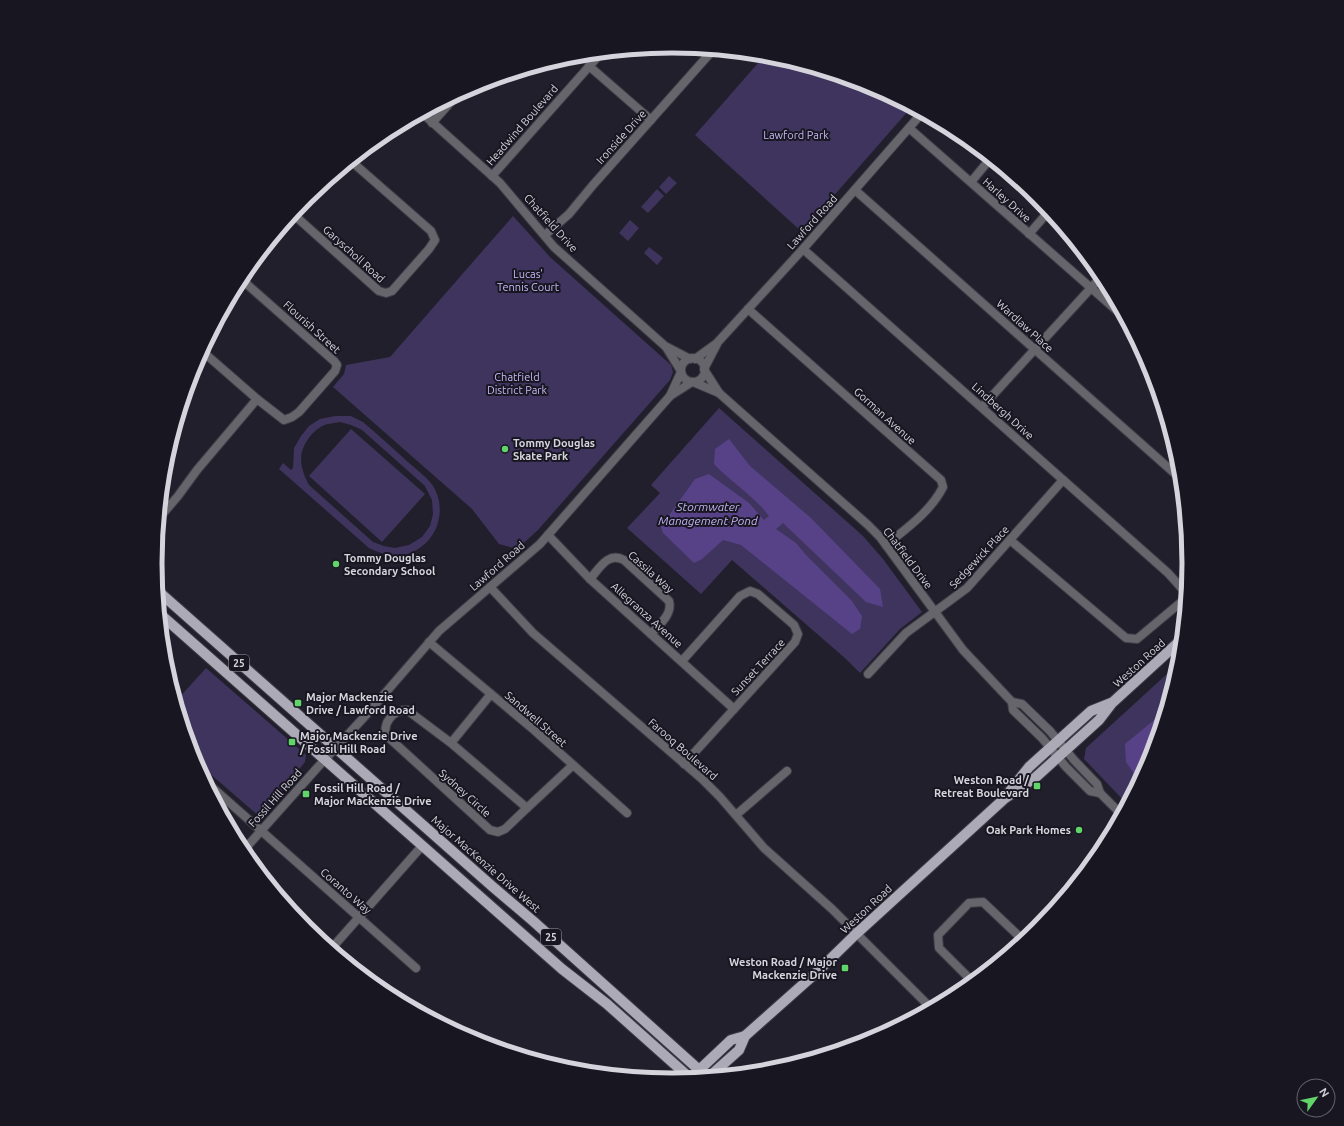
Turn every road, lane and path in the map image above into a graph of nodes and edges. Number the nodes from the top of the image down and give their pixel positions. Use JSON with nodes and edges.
{"nodes":[{"id":1,"x":709,"y":54,"type":"edge"},
{"id":2,"x":595,"y":59,"type":"edge"},
{"id":3,"x":589,"y":66,"type":"junction"},
{"id":4,"x":446,"y":106,"type":"edge"},
{"id":5,"x":426,"y":116,"type":"edge"},
{"id":6,"x":919,"y":117,"type":"edge"},
{"id":7,"x":651,"y":120,"type":"junction"},
{"id":8,"x":432,"y":122,"type":"junction"},
{"id":9,"x":909,"y":128,"type":"junction"},
{"id":10,"x":987,"y":162,"type":"edge"},
{"id":11,"x":355,"y":164,"type":"edge"},
{"id":12,"x":492,"y":176,"type":"junction"},
{"id":13,"x":971,"y":182,"type":"junction"},
{"id":14,"x":855,"y":190,"type":"junction"},
{"id":15,"x":1045,"y":216,"type":"edge"},
{"id":16,"x":297,"y":218,"type":"edge"},
{"id":17,"x":1028,"y":234,"type":"junction"},
{"id":18,"x":545,"y":235,"type":"junction"},
{"id":19,"x":803,"y":249,"type":"junction"},
{"id":20,"x":1097,"y":281,"type":"edge"},
{"id":21,"x":246,"y":283,"type":"edge"},
{"id":22,"x":1091,"y":288,"type":"junction"},
{"id":23,"x":1114,"y":308,"type":"edge"},
{"id":24,"x":748,"y":309,"type":"junction"},
{"id":25,"x":717,"y":344,"type":"junction"},
{"id":26,"x":666,"y":346,"type":"junction"},
{"id":27,"x":1035,"y":349,"type":"junction"},
{"id":28,"x":207,"y":355,"type":"edge"},
{"id":29,"x":692,"y":359,"type":"junction"},
{"id":30,"x":704,"y":370,"type":"junction"},
{"id":31,"x":681,"y":371,"type":"junction"},
{"id":32,"x":693,"y":382,"type":"junction"},
{"id":33,"x":719,"y":393,"type":"junction"},
{"id":34,"x":670,"y":396,"type":"junction"},
{"id":35,"x":257,"y":399,"type":"junction"},
{"id":36,"x":982,"y":407,"type":"junction"},
{"id":37,"x":1174,"y":472,"type":"edge"},
{"id":38,"x":1063,"y":480,"type":"junction"},
{"id":39,"x":165,"y":512,"type":"edge"},
{"id":40,"x":548,"y":535,"type":"junction"},
{"id":41,"x":1010,"y":540,"type":"junction"},
{"id":42,"x":886,"y":544,"type":"junction"},
{"id":43,"x":590,"y":579,"type":"junction"},
{"id":44,"x":490,"y":587,"type":"junction"},
{"id":45,"x":1181,"y":588,"type":"edge"},
{"id":46,"x":163,"y":595,"type":"edge"},
{"id":47,"x":1180,"y":603,"type":"edge"},
{"id":48,"x":936,"y":613,"type":"junction"},
{"id":49,"x":165,"y":618,"type":"edge"},
{"id":50,"x":651,"y":634,"type":"junction"},
{"id":51,"x":429,"y":642,"type":"junction"},
{"id":52,"x":1175,"y":645,"type":"edge"},
{"id":53,"x":682,"y":661,"type":"junction"},
{"id":54,"x":868,"y":674,"type":"dead end"},
{"id":55,"x":490,"y":694,"type":"junction"},
{"id":56,"x":1012,"y":702,"type":"junction"},
{"id":57,"x":1112,"y":703,"type":"junction"},
{"id":58,"x":734,"y":709,"type":"junction"},
{"id":59,"x":1058,"y":741,"type":"junction"},
{"id":60,"x":451,"y":743,"type":"junction"},
{"id":61,"x":336,"y":748,"type":"junction"},
{"id":62,"x":1050,"y":748,"type":"junction"},
{"id":63,"x":1062,"y":753,"type":"junction"},
{"id":64,"x":325,"y":760,"type":"junction"},
{"id":65,"x":684,"y":764,"type":"junction"},
{"id":66,"x":573,"y":765,"type":"junction"},
{"id":67,"x":787,"y":771,"type":"dead end"},
{"id":68,"x":216,"y":791,"type":"edge"},
{"id":69,"x":1004,"y":799,"type":"junction"},
{"id":70,"x":527,"y":808,"type":"junction"},
{"id":71,"x":1118,"y":811,"type":"edge"},
{"id":72,"x":627,"y":813,"type":"dead end"},
{"id":73,"x":736,"y":815,"type":"junction"},
{"id":74,"x":261,"y":831,"type":"junction"},
{"id":75,"x":248,"y":846,"type":"edge"},
{"id":76,"x":422,"y":846,"type":"junction"},
{"id":77,"x":359,"y":917,"type":"junction"},
{"id":78,"x":856,"y":934,"type":"junction"},
{"id":79,"x":1020,"y":936,"type":"edge"},
{"id":80,"x":335,"y":945,"type":"edge"},
{"id":81,"x":416,"y":968,"type":"dead end"},
{"id":82,"x":968,"y":978,"type":"edge"},
{"id":83,"x":928,"y":1005,"type":"edge"},
{"id":84,"x":745,"y":1036,"type":"junction"},
{"id":85,"x":715,"y":1071,"type":"edge"},
{"id":86,"x":702,"y":1072,"type":"edge"},
{"id":87,"x":704,"y":1072,"type":"edge"},
{"id":88,"x":684,"y":1073,"type":"edge"}],
"edges":[{"from":1,"to":7,"type":"street","name":"Ironside Drive"},
{"from":2,"to":3,"type":"street","name":"Headwind Boulevard"},
{"from":3,"to":7,"type":"street"},
{"from":3,"to":12,"type":"street","name":"Headwind Boulevard"},
{"from":4,"to":8,"type":"street"},
{"from":5,"to":8,"type":"street","name":"Chatfield Drive"},
{"from":6,"to":9,"type":"street","name":"Lawford Road"},
{"from":7,"to":18,"type":"street","name":"Ironside Drive"},
{"from":8,"to":12,"type":"street","name":"Chatfield Drive"},
{"from":9,"to":13,"type":"street","name":"Harley Drive"},
{"from":9,"to":14,"type":"street","name":"Lawford Road"},
{"from":10,"to":13,"type":"street"},
{"from":11,"to":16,"type":"street","name":"Garyscholl Road"},
{"from":12,"to":18,"type":"street","name":"Chatfield Drive"},
{"from":13,"to":17,"type":"street","name":"Harley Drive"},
{"from":14,"to":19,"type":"street","name":"Lawford Road"},
{"from":14,"to":27,"type":"street","name":"Wardlaw Place"},
{"from":15,"to":17,"type":"street"},
{"from":17,"to":22,"type":"street","name":"Harley Drive"},
{"from":18,"to":26,"type":"street","name":"Chatfield Drive"},
{"from":19,"to":24,"type":"street","name":"Lawford Road"},
{"from":19,"to":36,"type":"street","name":"Lindbergh Drive"},
{"from":20,"to":22,"type":"street"},
{"from":21,"to":35,"type":"street","name":"Flourish Street"},
{"from":22,"to":23,"type":"street","name":"Harley Drive"},
{"from":22,"to":27,"type":"street"},
{"from":24,"to":25,"type":"street","name":"Lawford Road"},
{"from":24,"to":42,"type":"street","name":"Gorman Avenue"},
{"from":25,"to":29,"type":"street","name":"Lawford Road"},
{"from":25,"to":30,"type":"street","name":"Lawford Road"},
{"from":26,"to":29,"type":"street","name":"Chatfield Drive"},
{"from":26,"to":31,"type":"street","name":"Chatfield Drive"},
{"from":27,"to":36,"type":"street"},
{"from":27,"to":37,"type":"street","name":"Wardlaw Place"},
{"from":28,"to":35,"type":"street","name":"Flourish Street"},
{"from":29,"to":30,"type":"street"},
{"from":29,"to":31,"type":"street"},
{"from":30,"to":32,"type":"street"},
{"from":30,"to":33,"type":"street","name":"Chatfield Drive"},
{"from":31,"to":32,"type":"street"},
{"from":31,"to":34,"type":"street","name":"Lawford Road"},
{"from":32,"to":33,"type":"street","name":"Chatfield Drive"},
{"from":32,"to":34,"type":"street","name":"Lawford Road"},
{"from":33,"to":42,"type":"street","name":"Chatfield Drive"},
{"from":34,"to":40,"type":"street","name":"Lawford Road"},
{"from":35,"to":39,"type":"street"},
{"from":36,"to":38,"type":"street","name":"Lindbergh Drive"},
{"from":38,"to":41,"type":"street","name":"Sedgewick Place"},
{"from":38,"to":45,"type":"street","name":"Lindbergh Drive"},
{"from":40,"to":43,"type":"street","name":"Allegranza Avenue"},
{"from":40,"to":44,"type":"street","name":"Lawford Road"},
{"from":41,"to":47,"type":"street"},
{"from":41,"to":48,"type":"street","name":"Sedgewick Place"},
{"from":42,"to":48,"type":"street","name":"Chatfield Drive"},
{"from":43,"to":50,"type":"street","name":"Allegranza Avenue"},
{"from":43,"to":50,"type":"street","name":"Cassila Way"},
{"from":44,"to":51,"type":"street","name":"Lawford Road"},
{"from":44,"to":65,"type":"street","name":"Farooq Boulevard"},
{"from":46,"to":61,"type":"main road","name":"Major MacKenzie Drive West","number":"25"},
{"from":48,"to":54,"type":"street","name":"Sedgewick Place"},
{"from":48,"to":56,"type":"street","name":"Chatfield Drive"},
{"from":49,"to":64,"type":"main road","number":"25"},
{"from":50,"to":53,"type":"street","name":"Allegranza Avenue"},
{"from":51,"to":55,"type":"street","name":"Sandwell Street"},
{"from":51,"to":61,"type":"street","name":"Lawford Road"},
{"from":52,"to":57,"type":"main road","name":"Weston Road"},
{"from":53,"to":58,"type":"street","name":"Allegranza Avenue"},
{"from":53,"to":58,"type":"street","name":"Sunset Terrace"},
{"from":55,"to":60,"type":"street"},
{"from":55,"to":66,"type":"street","name":"Sandwell Street"},
{"from":56,"to":59,"type":"street","name":"Chatfield Drive"},
{"from":56,"to":62,"type":"street","name":"Chatfield Drive"},
{"from":57,"to":59,"type":"main road","name":"Weston Road"},
{"from":57,"to":63,"type":"main road","name":"Weston Road"},
{"from":58,"to":65,"type":"street","name":"Sunset Terrace"},
{"from":59,"to":62,"type":"main road","name":"Weston Road"},
{"from":59,"to":63,"type":"street","name":"Chatfield Drive"},
{"from":60,"to":70,"type":"street","name":"Sydney Circle"},
{"from":60,"to":70,"type":"street","name":"Sydney Circle"},
{"from":61,"to":64,"type":"street","name":"Fossil Hill Road"},
{"from":61,"to":86,"type":"main road","name":"Major MacKenzie Drive West","number":"25"},
{"from":62,"to":63,"type":"street","name":"Chatfield Drive"},
{"from":62,"to":69,"type":"main road","name":"Weston Road"},
{"from":63,"to":69,"type":"main road","name":"Weston Road"},
{"from":63,"to":71,"type":"street"},
{"from":64,"to":74,"type":"street","name":"Fossil Hill Road"},
{"from":64,"to":76,"type":"main road","number":"25"},
{"from":65,"to":73,"type":"street","name":"Farooq Boulevard"},
{"from":66,"to":70,"type":"street"},
{"from":66,"to":72,"type":"street","name":"Sandwell Street"},
{"from":67,"to":73,"type":"street"},
{"from":68,"to":74,"type":"street","name":"Coranto Way"},
{"from":69,"to":78,"type":"main road","name":"Weston Road"},
{"from":73,"to":78,"type":"street","name":"Farooq Boulevard"},
{"from":74,"to":75,"type":"street","name":"Fossil Hill Road"},
{"from":74,"to":77,"type":"street","name":"Coranto Way"},
{"from":76,"to":77,"type":"street"},
{"from":76,"to":88,"type":"main road","number":"25"},
{"from":77,"to":80,"type":"street"},
{"from":77,"to":81,"type":"street","name":"Coranto Way"},
{"from":78,"to":83,"type":"street","name":"Farooq Boulevard"},
{"from":78,"to":84,"type":"main road","name":"Weston Road"},
{"from":79,"to":82,"type":"street"},
{"from":84,"to":85,"type":"main road","name":"Weston Road"},
{"from":84,"to":87,"type":"main road","name":"Weston Road"}]}
